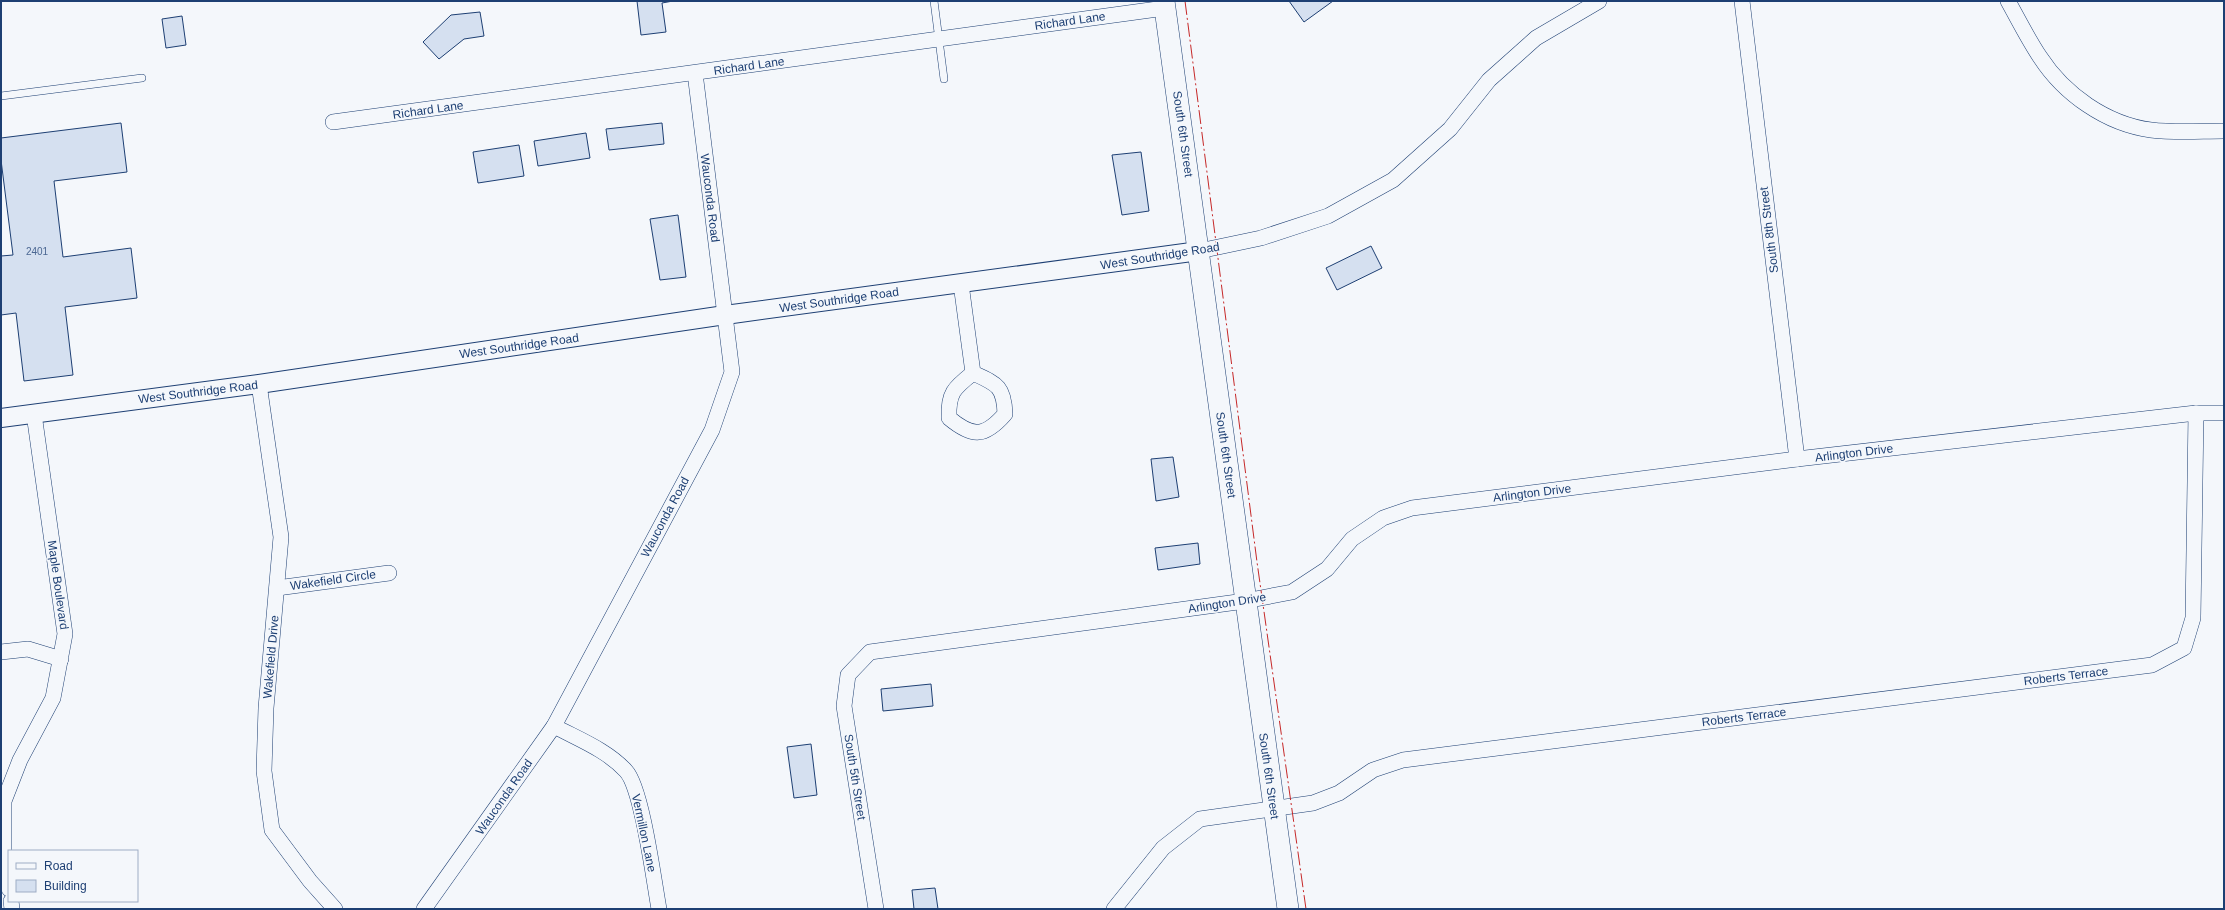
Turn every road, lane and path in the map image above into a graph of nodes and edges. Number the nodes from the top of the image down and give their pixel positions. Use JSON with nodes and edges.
{"nodes":[{"id":1,"x":934,"y":1,"type":"edge"},
{"id":2,"x":1599,"y":1,"type":"edge"},
{"id":3,"x":1742,"y":1,"type":"edge"},
{"id":4,"x":2008,"y":1,"type":"edge"},
{"id":5,"x":1165,"y":5,"type":"edge"},
{"id":6,"x":938,"y":40,"type":"junction"},
{"id":7,"x":695,"y":73,"type":"junction"},
{"id":8,"x":142,"y":78,"type":"dead end"},
{"id":9,"x":944,"y":79,"type":"dead end"},
{"id":10,"x":1,"y":96,"type":"edge"},
{"id":11,"x":333,"y":122,"type":"dead end"},
{"id":12,"x":2224,"y":131,"type":"edge"},
{"id":13,"x":1199,"y":251,"type":"junction"},
{"id":14,"x":961,"y":284,"type":"junction"},
{"id":15,"x":725,"y":315,"type":"junction"},
{"id":16,"x":973,"y":373,"type":"dead end"},
{"id":17,"x":259,"y":384,"type":"junction"},
{"id":18,"x":2196,"y":413,"type":"junction"},
{"id":19,"x":2224,"y":413,"type":"edge"},
{"id":20,"x":34,"y":414,"type":"junction"},
{"id":21,"x":1,"y":418,"type":"edge"},
{"id":22,"x":1797,"y":459,"type":"junction"},
{"id":23,"x":388,"y":573,"type":"dead end"},
{"id":24,"x":277,"y":588,"type":"junction"},
{"id":25,"x":1245,"y":601,"type":"junction"},
{"id":26,"x":1,"y":652,"type":"edge"},
{"id":27,"x":870,"y":652,"type":"joint"},
{"id":28,"x":61,"y":659,"type":"junction"},
{"id":29,"x":554,"y":726,"type":"junction"},
{"id":30,"x":1273,"y":808,"type":"junction"},
{"id":31,"x":8,"y":882,"type":"edge"},
{"id":32,"x":335,"y":909,"type":"edge"},
{"id":33,"x":424,"y":909,"type":"edge"},
{"id":34,"x":659,"y":909,"type":"edge"},
{"id":35,"x":876,"y":909,"type":"edge"},
{"id":36,"x":1114,"y":909,"type":"edge"},
{"id":37,"x":1288,"y":909,"type":"edge"}],
"edges":[{"from":1,"to":6,"type":"lane"},
{"from":2,"to":13,"type":"street","name":"West Southridge Road"},
{"from":3,"to":22,"type":"street","name":"South 8th Street"},
{"from":4,"to":12,"type":"street"},
{"from":5,"to":6,"type":"street","name":"Richard Lane"},
{"from":5,"to":13,"type":"main road","name":"South 6th Street"},
{"from":6,"to":7,"type":"street","name":"Richard Lane"},
{"from":6,"to":9,"type":"lane"},
{"from":7,"to":11,"type":"street","name":"Richard Lane"},
{"from":7,"to":15,"type":"street","name":"Wauconda Road"},
{"from":8,"to":10,"type":"lane"},
{"from":13,"to":14,"type":"street","name":"West Southridge Road"},
{"from":13,"to":25,"type":"main road","name":"South 6th Street"},
{"from":14,"to":15,"type":"street","name":"West Southridge Road"},
{"from":14,"to":16,"type":"street"},
{"from":15,"to":17,"type":"street","name":"West Southridge Road"},
{"from":15,"to":29,"type":"street","name":"Wauconda Road"},
{"from":17,"to":20,"type":"street","name":"West Southridge Road"},
{"from":17,"to":24,"type":"street","name":"Wakefield Drive"},
{"from":18,"to":19,"type":"street","name":"Arlington Drive"},
{"from":18,"to":22,"type":"street","name":"Arlington Drive"},
{"from":18,"to":30,"type":"street","name":"Roberts Terrace"},
{"from":20,"to":21,"type":"street","name":"West Southridge Road"},
{"from":20,"to":28,"type":"street","name":"Maple Boulevard"},
{"from":22,"to":25,"type":"street","name":"Arlington Drive"},
{"from":23,"to":24,"type":"street","name":"Wakefield Circle"},
{"from":24,"to":32,"type":"street","name":"Wakefield Drive"},
{"from":25,"to":27,"type":"street","name":"Arlington Drive"},
{"from":25,"to":30,"type":"main road","name":"South 6th Street"},
{"from":26,"to":28,"type":"street"},
{"from":27,"to":35,"type":"street","name":"South 5th Street"},
{"from":28,"to":31,"type":"street","name":"Maple Boulevard"},
{"from":29,"to":33,"type":"street","name":"Wauconda Road"},
{"from":29,"to":34,"type":"street","name":"Vermillon Lane"},
{"from":30,"to":36,"type":"street","name":"Roberts Terrace"},
{"from":30,"to":37,"type":"main road","name":"South 6th Street"}]}
